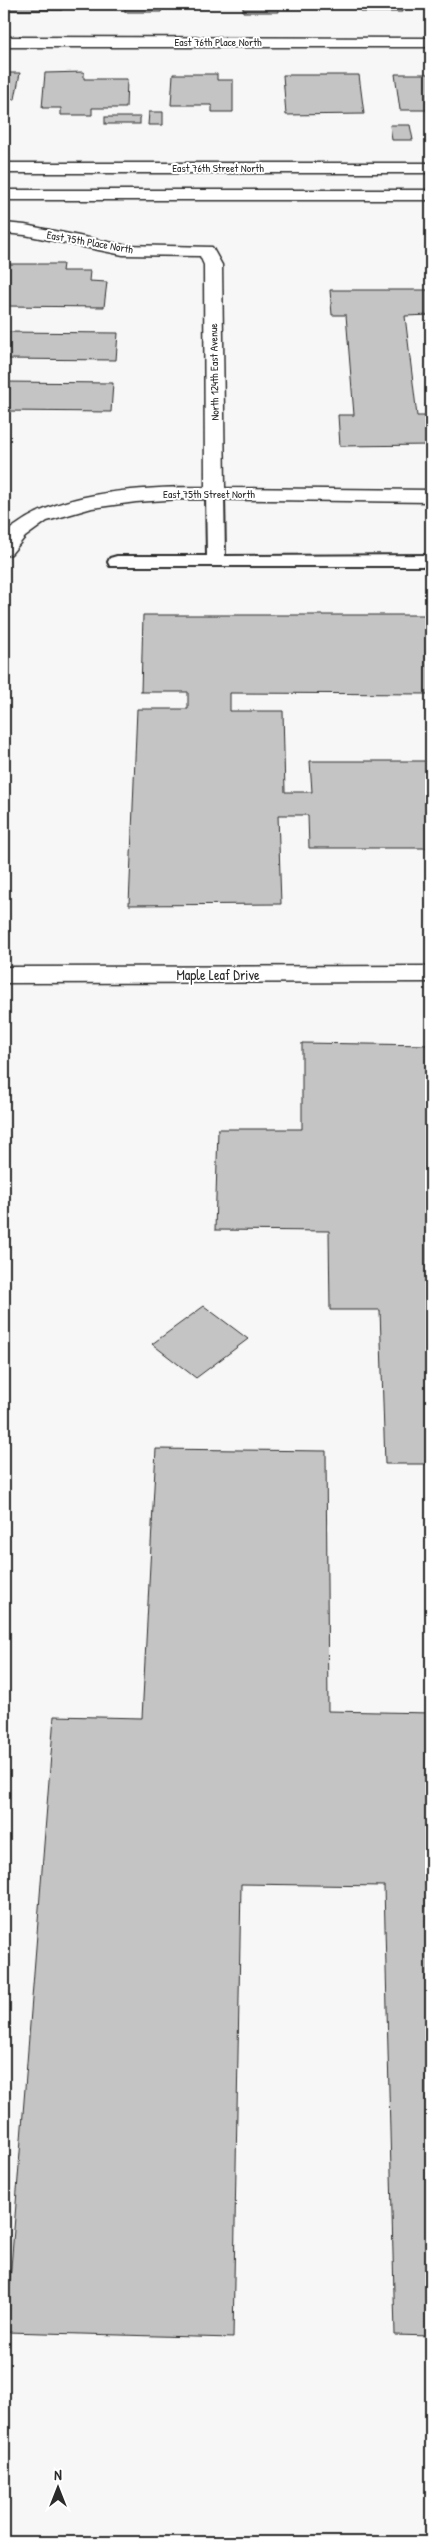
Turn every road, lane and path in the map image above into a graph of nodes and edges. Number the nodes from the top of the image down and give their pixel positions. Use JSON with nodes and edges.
{"nodes":[{"id":1,"x":4,"y":42,"type":"edge"},
{"id":2,"x":431,"y":43,"type":"edge"},
{"id":3,"x":4,"y":168,"type":"edge"},
{"id":4,"x":431,"y":168,"type":"edge"},
{"id":5,"x":4,"y":195,"type":"edge"},
{"id":6,"x":431,"y":195,"type":"edge"},
{"id":7,"x":4,"y":228,"type":"edge"},
{"id":8,"x":206,"y":251,"type":"joint"},
{"id":9,"x":215,"y":494,"type":"junction"},
{"id":10,"x":431,"y":496,"type":"edge"},
{"id":11,"x":4,"y":550,"type":"edge"},
{"id":12,"x":431,"y":561,"type":"edge"},
{"id":13,"x":117,"y":562,"type":"dead end"},
{"id":14,"x":216,"y":562,"type":"junction"},
{"id":15,"x":431,"y":974,"type":"edge"},
{"id":16,"x":4,"y":975,"type":"edge"}],
"edges":[{"from":1,"to":2,"type":"street","name":"East 76th Place North"},
{"from":3,"to":4,"type":"street","name":"East 76th Street North"},
{"from":5,"to":6,"type":"street"},
{"from":7,"to":8,"type":"street","name":"East 75th Place North"},
{"from":8,"to":9,"type":"street","name":"North 124th East Avenue"},
{"from":9,"to":10,"type":"street","name":"East 75th Street North"},
{"from":9,"to":11,"type":"street","name":"East 75th Street North"},
{"from":9,"to":14,"type":"lane"},
{"from":12,"to":14,"type":"lane"},
{"from":13,"to":14,"type":"lane"},
{"from":15,"to":16,"type":"street","name":"Maple Leaf Drive"}]}
